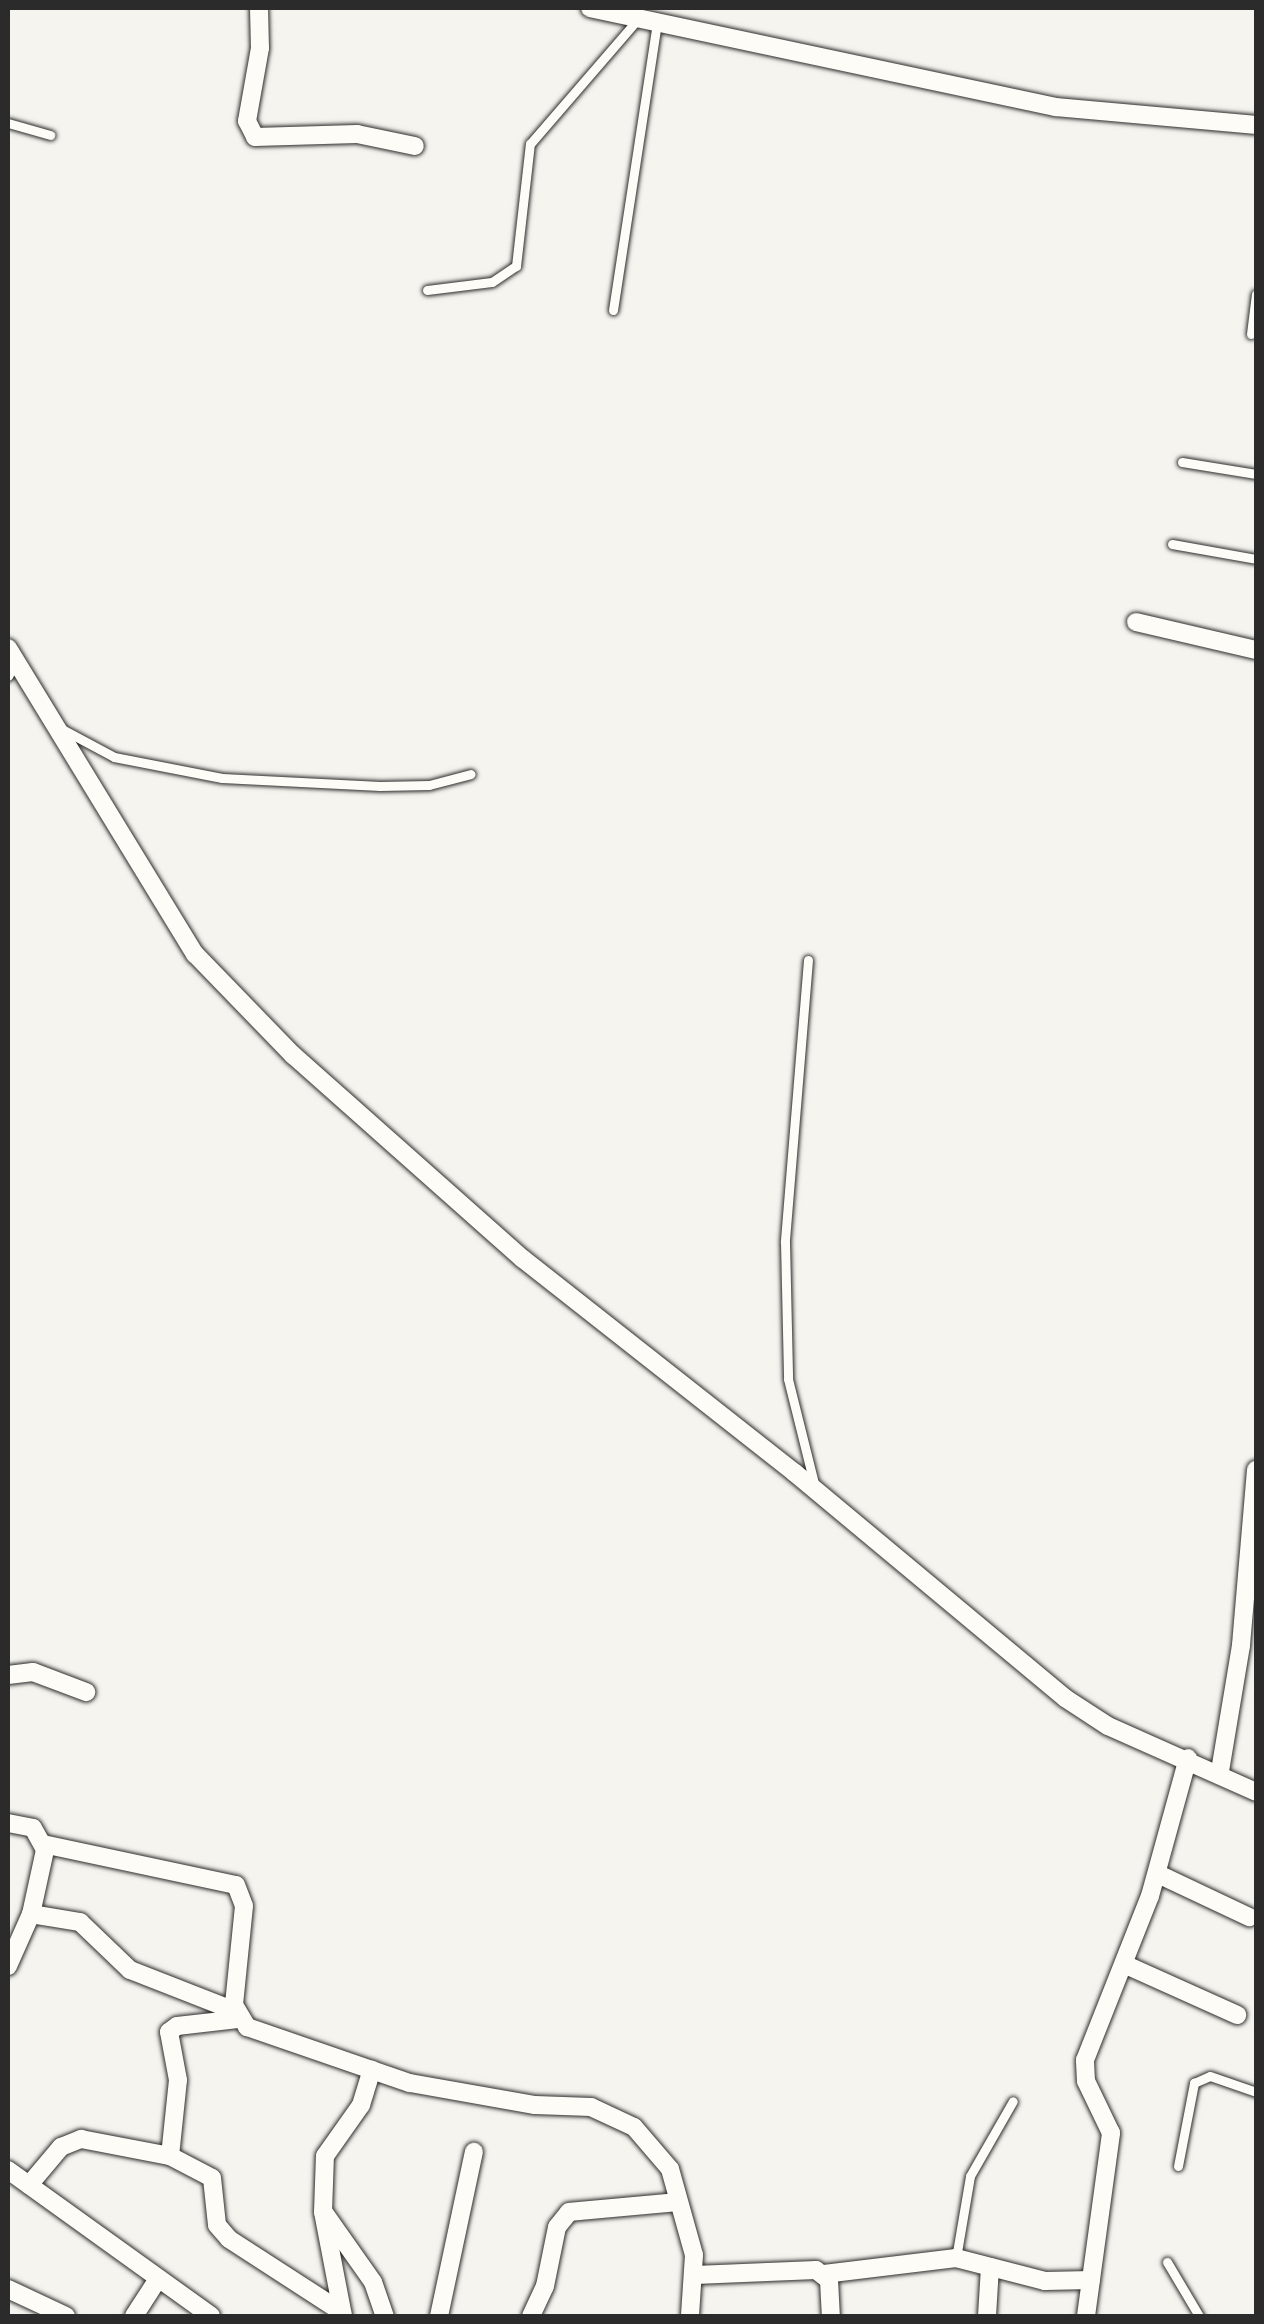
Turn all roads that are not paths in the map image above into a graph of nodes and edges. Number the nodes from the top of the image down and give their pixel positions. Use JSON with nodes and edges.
{"nodes":[{"id":1,"x":259,"y":8,"type":"edge"},
{"id":2,"x":590,"y":8,"type":"edge"},
{"id":3,"x":637,"y":20,"type":"junction"},
{"id":4,"x":657,"y":24,"type":"junction"},
{"id":5,"x":8,"y":123,"type":"edge"},
{"id":6,"x":1256,"y":125,"type":"edge"},
{"id":7,"x":50,"y":135,"type":"dead end"},
{"id":8,"x":416,"y":146,"type":"dead end"},
{"id":9,"x":426,"y":290,"type":"dead end"},
{"id":10,"x":1256,"y":294,"type":"edge"},
{"id":11,"x":613,"y":310,"type":"dead end"},
{"id":12,"x":1250,"y":334,"type":"dead end"},
{"id":13,"x":1182,"y":462,"type":"dead end"},
{"id":14,"x":1256,"y":474,"type":"edge"},
{"id":15,"x":1172,"y":544,"type":"dead end"},
{"id":16,"x":1256,"y":558,"type":"edge"},
{"id":17,"x":1136,"y":622,"type":"dead end"},
{"id":18,"x":1256,"y":650,"type":"edge"},
{"id":19,"x":10,"y":662,"type":"edge"},
{"id":20,"x":56,"y":726,"type":"junction"},
{"id":21,"x":471,"y":774,"type":"dead end"},
{"id":22,"x":808,"y":960,"type":"dead end"},
{"id":23,"x":1256,"y":1470,"type":"edge"},
{"id":24,"x":816,"y":1491,"type":"junction"},
{"id":25,"x":8,"y":1675,"type":"edge"},
{"id":26,"x":86,"y":1692,"type":"dead end"},
{"id":27,"x":1188,"y":1758,"type":"junction"},
{"id":28,"x":1220,"y":1771,"type":"junction"},
{"id":29,"x":1256,"y":1792,"type":"edge"},
{"id":30,"x":8,"y":1823,"type":"edge"},
{"id":31,"x":44,"y":1844,"type":"junction"},
{"id":32,"x":1158,"y":1874,"type":"junction"},
{"id":33,"x":31,"y":1914,"type":"junction"},
{"id":34,"x":1249,"y":1917,"type":"dead end"},
{"id":35,"x":1126,"y":1965,"type":"junction"},
{"id":36,"x":8,"y":1966,"type":"edge"},
{"id":37,"x":237,"y":2015,"type":"junction"},
{"id":38,"x":1238,"y":2015,"type":"dead end"},
{"id":39,"x":372,"y":2070,"type":"junction"},
{"id":40,"x":1256,"y":2092,"type":"edge"},
{"id":41,"x":1013,"y":2101,"type":"dead end"},
{"id":42,"x":474,"y":2152,"type":"dead end"},
{"id":43,"x":170,"y":2156,"type":"junction"},
{"id":44,"x":1178,"y":2166,"type":"dead end"},
{"id":45,"x":8,"y":2170,"type":"edge"},
{"id":46,"x":28,"y":2184,"type":"junction"},
{"id":47,"x":678,"y":2202,"type":"junction"},
{"id":48,"x":323,"y":2212,"type":"junction"},
{"id":49,"x":956,"y":2258,"type":"junction"},
{"id":50,"x":1167,"y":2262,"type":"dead end"},
{"id":51,"x":990,"y":2266,"type":"junction"},
{"id":52,"x":824,"y":2274,"type":"junction"},
{"id":53,"x":695,"y":2275,"type":"junction"},
{"id":54,"x":1091,"y":2280,"type":"junction"},
{"id":55,"x":156,"y":2282,"type":"junction"},
{"id":56,"x":9,"y":2293,"type":"edge"},
{"id":57,"x":342,"y":2314,"type":"edge"},
{"id":58,"x":66,"y":2316,"type":"edge"},
{"id":59,"x":135,"y":2316,"type":"edge"},
{"id":60,"x":211,"y":2316,"type":"edge"},
{"id":61,"x":385,"y":2316,"type":"edge"},
{"id":62,"x":439,"y":2316,"type":"edge"},
{"id":63,"x":531,"y":2316,"type":"edge"},
{"id":64,"x":690,"y":2316,"type":"edge"},
{"id":65,"x":830,"y":2316,"type":"edge"},
{"id":66,"x":987,"y":2316,"type":"edge"},
{"id":67,"x":1086,"y":2316,"type":"edge"},
{"id":68,"x":1198,"y":2316,"type":"edge"}],
"edges":[{"from":1,"to":8,"type":"street"},
{"from":2,"to":3,"type":"street"},
{"from":3,"to":4,"type":"street"},
{"from":3,"to":9,"type":"lane"},
{"from":4,"to":6,"type":"street"},
{"from":4,"to":11,"type":"lane"},
{"from":5,"to":7,"type":"lane"},
{"from":10,"to":12,"type":"lane"},
{"from":13,"to":14,"type":"lane"},
{"from":15,"to":16,"type":"lane"},
{"from":17,"to":18,"type":"street"},
{"from":19,"to":20,"type":"street"},
{"from":20,"to":21,"type":"lane"},
{"from":20,"to":24,"type":"street"},
{"from":22,"to":24,"type":"lane"},
{"from":23,"to":28,"type":"street"},
{"from":24,"to":27,"type":"street"},
{"from":25,"to":26,"type":"street"},
{"from":27,"to":28,"type":"street"},
{"from":27,"to":32,"type":"street"},
{"from":28,"to":29,"type":"street"},
{"from":30,"to":31,"type":"street"},
{"from":31,"to":33,"type":"street"},
{"from":31,"to":37,"type":"street"},
{"from":32,"to":34,"type":"street"},
{"from":32,"to":35,"type":"street"},
{"from":33,"to":36,"type":"street"},
{"from":33,"to":37,"type":"street"},
{"from":35,"to":38,"type":"street"},
{"from":35,"to":54,"type":"street"},
{"from":37,"to":39,"type":"street"},
{"from":37,"to":43,"type":"street"},
{"from":39,"to":47,"type":"street"},
{"from":39,"to":48,"type":"street"},
{"from":40,"to":44,"type":"lane"},
{"from":41,"to":49,"type":"lane"},
{"from":42,"to":62,"type":"street"},
{"from":43,"to":46,"type":"street"},
{"from":43,"to":57,"type":"street"},
{"from":45,"to":46,"type":"street"},
{"from":46,"to":55,"type":"street"},
{"from":47,"to":53,"type":"street"},
{"from":47,"to":63,"type":"street"},
{"from":48,"to":57,"type":"street"},
{"from":48,"to":61,"type":"street"},
{"from":49,"to":51,"type":"street"},
{"from":49,"to":52,"type":"street"},
{"from":50,"to":68,"type":"lane"},
{"from":51,"to":54,"type":"street"},
{"from":51,"to":66,"type":"street"},
{"from":52,"to":53,"type":"street"},
{"from":52,"to":65,"type":"street"},
{"from":53,"to":64,"type":"street"},
{"from":54,"to":67,"type":"street"},
{"from":55,"to":59,"type":"street"},
{"from":55,"to":60,"type":"street"},
{"from":56,"to":58,"type":"street"}]}
